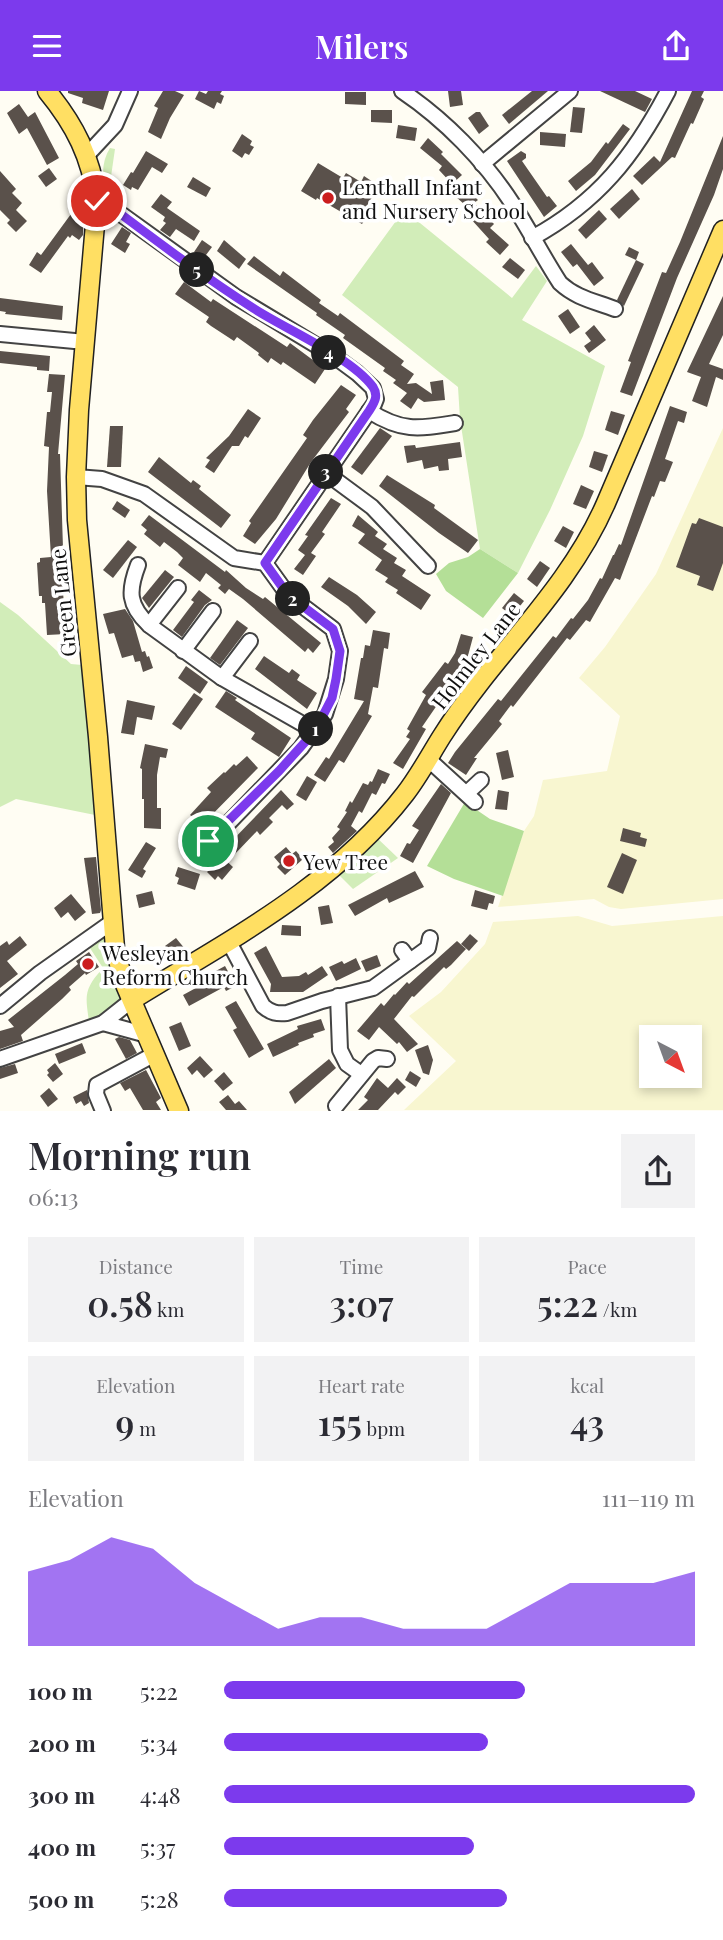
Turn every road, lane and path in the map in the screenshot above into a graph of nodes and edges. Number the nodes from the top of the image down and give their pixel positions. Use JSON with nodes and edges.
{"nodes":[{"id":1,"x":47,"y":91,"type":"edge"},
{"id":2,"x":130,"y":91,"type":"edge"},
{"id":3,"x":402,"y":91,"type":"edge"},
{"id":4,"x":570,"y":91,"type":"edge"},
{"id":5,"x":668,"y":91,"type":"edge"},
{"id":6,"x":420,"y":96,"type":"edge"},
{"id":7,"x":88,"y":155,"type":"junction"},
{"id":8,"x":482,"y":164,"type":"junction"},
{"id":9,"x":97,"y":201,"type":"junction"},
{"id":10,"x":723,"y":230,"type":"edge"},
{"id":11,"x":532,"y":239,"type":"junction"},
{"id":12,"x":615,"y":309,"type":"dead end"},
{"id":13,"x":0,"y":334,"type":"edge"},
{"id":14,"x":85,"y":342,"type":"junction"},
{"id":15,"x":369,"y":411,"type":"junction"},
{"id":16,"x":446,"y":420,"type":"dead end"},
{"id":17,"x":326,"y":473,"type":"junction"},
{"id":18,"x":76,"y":477,"type":"junction"},
{"id":19,"x":265,"y":563,"type":"junction"},
{"id":20,"x":138,"y":565,"type":"dead end"},
{"id":21,"x":428,"y":566,"type":"dead end"},
{"id":22,"x":178,"y":588,"type":"dead end"},
{"id":23,"x":213,"y":611,"type":"dead end"},
{"id":24,"x":149,"y":625,"type":"junction"},
{"id":25,"x":250,"y":641,"type":"dead end"},
{"id":26,"x":183,"y":651,"type":"junction"},
{"id":27,"x":222,"y":678,"type":"junction"},
{"id":28,"x":315,"y":731,"type":"junction"},
{"id":29,"x":428,"y":758,"type":"junction"},
{"id":30,"x":481,"y":781,"type":"dead end"},
{"id":31,"x":200,"y":845,"type":"dead end"},
{"id":32,"x":112,"y":922,"type":"junction"},
{"id":33,"x":430,"y":938,"type":"dead end"},
{"id":34,"x":229,"y":942,"type":"junction"},
{"id":35,"x":338,"y":996,"type":"junction"},
{"id":36,"x":132,"y":1000,"type":"junction"},
{"id":37,"x":0,"y":1006,"type":"edge"},
{"id":38,"x":103,"y":1023,"type":"junction"},
{"id":39,"x":148,"y":1035,"type":"junction"},
{"id":40,"x":155,"y":1054,"type":"junction"},
{"id":41,"x":0,"y":1059,"type":"edge"},
{"id":42,"x":387,"y":1059,"type":"dead end"},
{"id":43,"x":361,"y":1074,"type":"junction"},
{"id":44,"x":336,"y":1106,"type":"dead end"},
{"id":45,"x":103,"y":1111,"type":"edge"},
{"id":46,"x":179,"y":1111,"type":"edge"}],
"edges":[{"from":1,"to":7,"type":"main road","name":"Green Lane"},
{"from":2,"to":7,"type":"street"},
{"from":3,"to":6,"type":"street"},
{"from":4,"to":8,"type":"street"},
{"from":5,"to":11,"type":"street"},
{"from":6,"to":8,"type":"street"},
{"from":7,"to":9,"type":"main road","name":"Green Lane"},
{"from":8,"to":11,"type":"street"},
{"from":9,"to":14,"type":"main road","name":"Green Lane"},
{"from":9,"to":15,"type":"street"},
{"from":10,"to":29,"type":"main road","name":"Holmley Lane"},
{"from":11,"to":12,"type":"street"},
{"from":13,"to":14,"type":"street"},
{"from":14,"to":18,"type":"main road","name":"Green Lane"},
{"from":15,"to":16,"type":"street"},
{"from":15,"to":17,"type":"street"},
{"from":17,"to":19,"type":"street"},
{"from":17,"to":21,"type":"street"},
{"from":18,"to":19,"type":"street"},
{"from":18,"to":32,"type":"main road","name":"Green Lane"},
{"from":19,"to":28,"type":"street"},
{"from":20,"to":24,"type":"street"},
{"from":22,"to":24,"type":"street"},
{"from":23,"to":26,"type":"street"},
{"from":24,"to":26,"type":"street"},
{"from":25,"to":27,"type":"street"},
{"from":26,"to":27,"type":"street"},
{"from":27,"to":28,"type":"street"},
{"from":28,"to":31,"type":"street"},
{"from":29,"to":30,"type":"street"},
{"from":29,"to":34,"type":"main road","name":"Holmley Lane"},
{"from":32,"to":36,"type":"main road","name":"Green Lane"},
{"from":32,"to":37,"type":"street"},
{"from":33,"to":35,"type":"street"},
{"from":34,"to":35,"type":"street"},
{"from":34,"to":36,"type":"main road","name":"Holmley Lane"},
{"from":35,"to":43,"type":"street"},
{"from":36,"to":38,"type":"street"},
{"from":36,"to":39,"type":"main road","name":"Green Lane"},
{"from":38,"to":39,"type":"street"},
{"from":38,"to":41,"type":"street"},
{"from":39,"to":40,"type":"main road","name":"Green Lane"},
{"from":40,"to":45,"type":"street"},
{"from":40,"to":46,"type":"main road","name":"Green Lane"},
{"from":42,"to":43,"type":"street"},
{"from":43,"to":44,"type":"street"}]}
